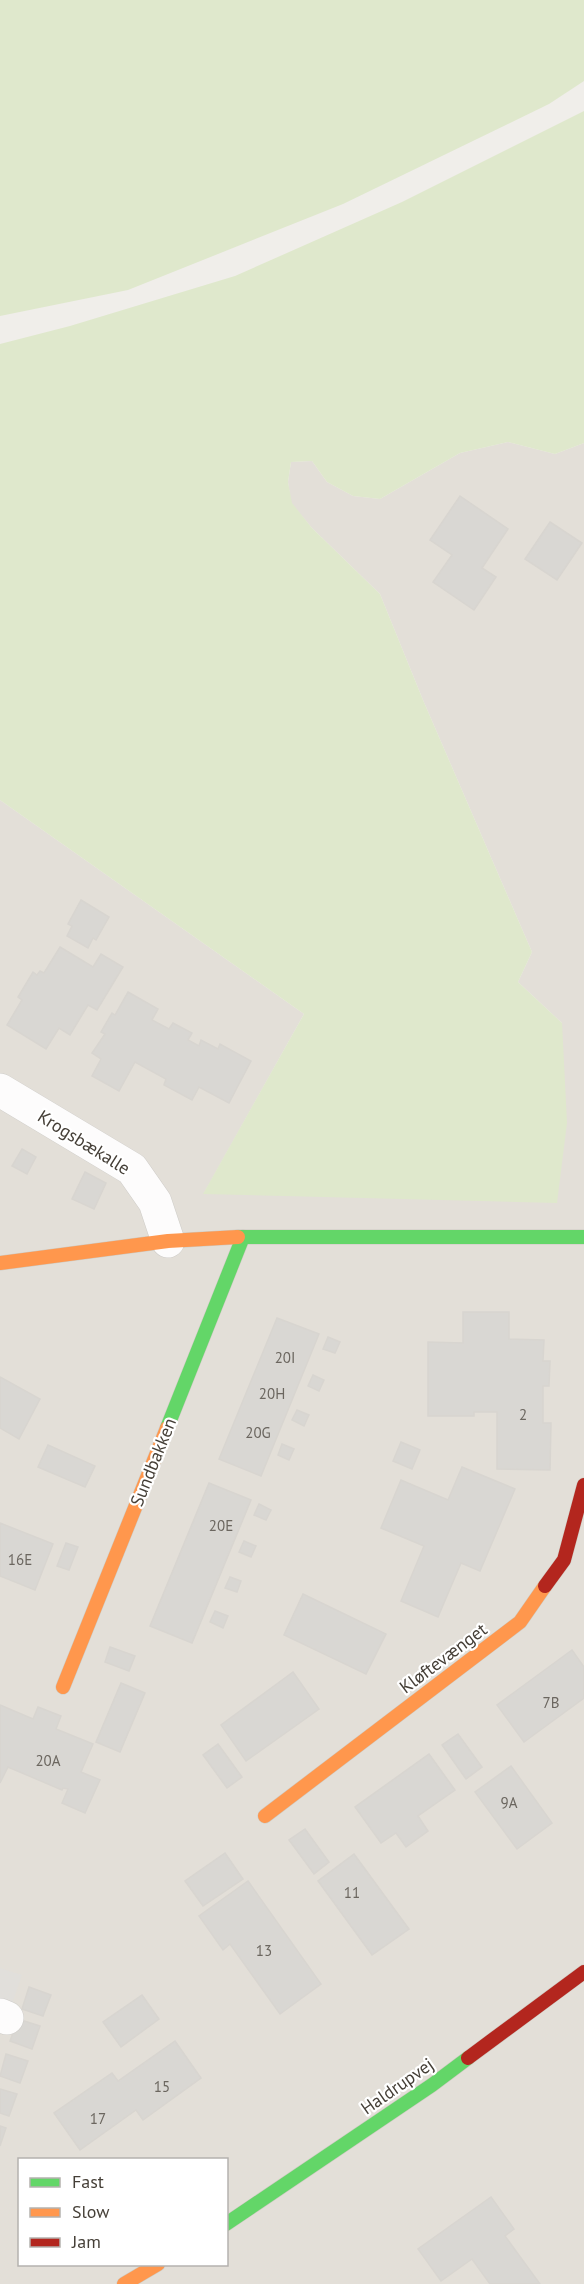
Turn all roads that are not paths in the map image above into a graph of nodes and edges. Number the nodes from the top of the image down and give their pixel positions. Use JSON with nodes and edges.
{"nodes":[{"id":1,"x":0,"y":1090,"type":"edge"},
{"id":2,"x":243,"y":1237,"type":"junction"},
{"id":3,"x":584,"y":1237,"type":"edge"},
{"id":4,"x":168,"y":1240,"type":"junction"},
{"id":5,"x":0,"y":1263,"type":"edge"},
{"id":6,"x":584,"y":1485,"type":"edge"},
{"id":7,"x":63,"y":1687,"type":"dead end"},
{"id":8,"x":265,"y":1816,"type":"dead end"},
{"id":9,"x":584,"y":1972,"type":"edge"},
{"id":10,"x":228,"y":2223,"type":"edge"},
{"id":11,"x":156,"y":2266,"type":"edge"},
{"id":12,"x":124,"y":2284,"type":"edge"}],
"edges":[{"from":1,"to":4,"type":"street","name":"Krogsbækalle"},
{"from":2,"to":3,"type":"street"},
{"from":2,"to":4,"type":"street"},
{"from":2,"to":7,"type":"street","name":"Sundbakken"},
{"from":4,"to":5,"type":"street"},
{"from":6,"to":8,"type":"street","name":"Kløftevænget"},
{"from":9,"to":10,"type":"street","name":"Haldrupvej"},
{"from":11,"to":12,"type":"street"}]}
